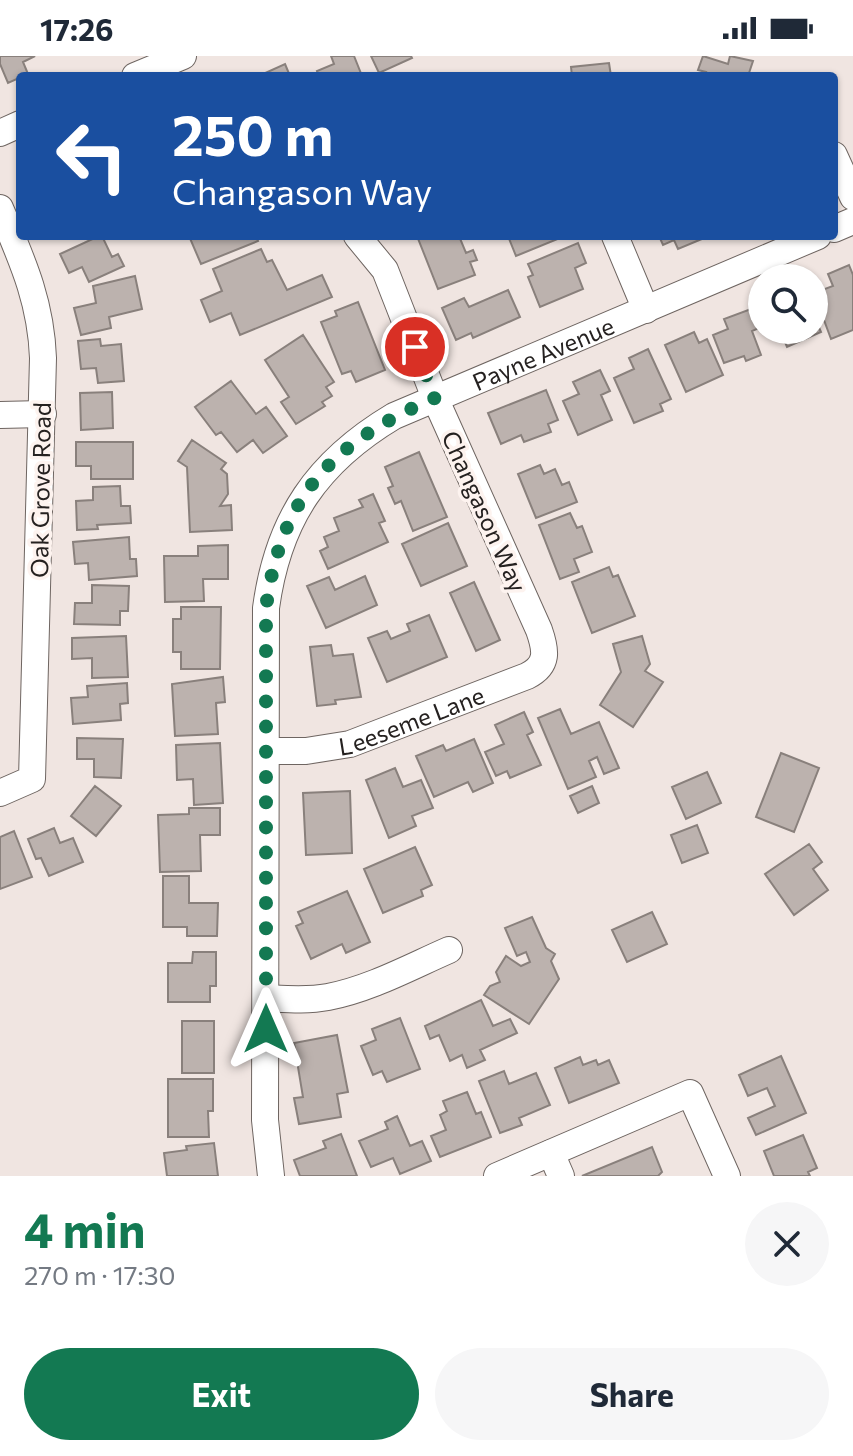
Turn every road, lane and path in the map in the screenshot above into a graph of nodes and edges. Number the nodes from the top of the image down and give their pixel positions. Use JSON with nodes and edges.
{"nodes":[{"id":1,"x":183,"y":56,"type":"edge"},
{"id":2,"x":145,"y":72,"type":"edge"},
{"id":3,"x":838,"y":164,"type":"edge"},
{"id":4,"x":853,"y":197,"type":"edge"},
{"id":5,"x":0,"y":208,"type":"edge"},
{"id":6,"x":360,"y":240,"type":"edge"},
{"id":7,"x":617,"y":240,"type":"edge"},
{"id":8,"x":809,"y":240,"type":"edge"},
{"id":9,"x":646,"y":310,"type":"junction"},
{"id":10,"x":435,"y":398,"type":"junction"},
{"id":11,"x":43,"y":414,"type":"junction"},
{"id":12,"x":0,"y":415,"type":"edge"},
{"id":13,"x":544,"y":659,"type":"joint"},
{"id":14,"x":266,"y":751,"type":"junction"},
{"id":15,"x":0,"y":793,"type":"edge"},
{"id":16,"x":449,"y":950,"type":"dead end"},
{"id":17,"x":266,"y":998,"type":"junction"},
{"id":18,"x":556,"y":1164,"type":"edge"},
{"id":19,"x":271,"y":1176,"type":"edge"},
{"id":20,"x":497,"y":1176,"type":"edge"},
{"id":21,"x":727,"y":1176,"type":"edge"}],
"edges":[{"from":1,"to":2,"type":"street"},
{"from":3,"to":4,"type":"street"},
{"from":5,"to":11,"type":"street","name":"Oak Grove Road"},
{"from":6,"to":10,"type":"street","name":"Changason Way"},
{"from":7,"to":9,"type":"street"},
{"from":8,"to":9,"type":"street","name":"Payne Avenue"},
{"from":9,"to":10,"type":"street","name":"Payne Avenue"},
{"from":10,"to":13,"type":"street","name":"Changason Way"},
{"from":10,"to":14,"type":"street","name":"Payne Avenue"},
{"from":11,"to":12,"type":"street"},
{"from":11,"to":15,"type":"street","name":"Oak Grove Road"},
{"from":13,"to":14,"type":"street","name":"Leeseme Lane"},
{"from":14,"to":17,"type":"street","name":"Payne Avenue"},
{"from":16,"to":17,"type":"street"},
{"from":17,"to":19,"type":"street","name":"Payne Avenue"},
{"from":18,"to":20,"type":"street"},
{"from":18,"to":21,"type":"street"}]}
